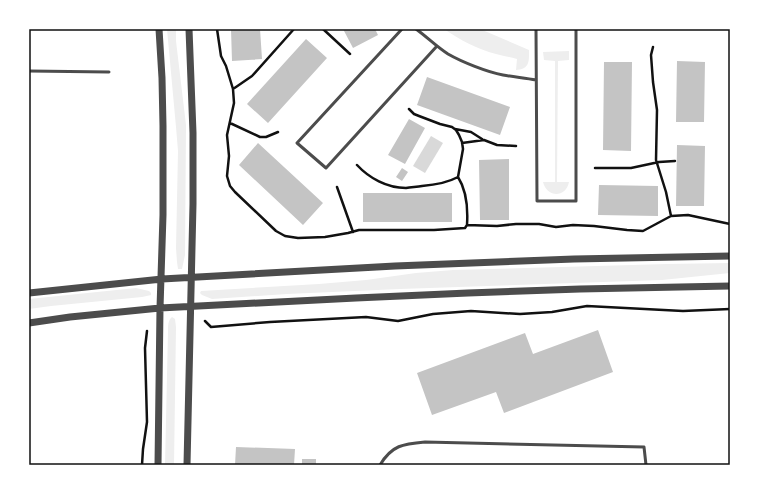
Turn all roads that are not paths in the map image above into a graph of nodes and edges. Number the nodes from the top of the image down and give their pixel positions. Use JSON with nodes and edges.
{"nodes":[{"id":1,"x":159,"y":29,"type":"edge"},
{"id":2,"x":189,"y":29,"type":"edge"},
{"id":3,"x":402,"y":29,"type":"edge"},
{"id":4,"x":416,"y":29,"type":"edge"},
{"id":5,"x":536,"y":29,"type":"edge"},
{"id":6,"x":576,"y":29,"type":"edge"},
{"id":7,"x":437,"y":46,"type":"junction"},
{"id":8,"x":29,"y":71,"type":"edge"},
{"id":9,"x":109,"y":72,"type":"dead end"},
{"id":10,"x":536,"y":80,"type":"junction"},
{"id":11,"x":730,"y":256,"type":"edge"},
{"id":12,"x":192,"y":278,"type":"junction"},
{"id":13,"x":162,"y":279,"type":"junction"},
{"id":14,"x":730,"y":286,"type":"edge"},
{"id":15,"x":29,"y":293,"type":"edge"},
{"id":16,"x":190,"y":307,"type":"junction"},
{"id":17,"x":160,"y":308,"type":"junction"},
{"id":18,"x":29,"y":323,"type":"edge"},
{"id":19,"x":158,"y":465,"type":"edge"},
{"id":20,"x":187,"y":465,"type":"edge"},
{"id":21,"x":380,"y":465,"type":"edge"},
{"id":22,"x":646,"y":465,"type":"edge"}],
"edges":[{"from":1,"to":13,"type":"street"},
{"from":2,"to":12,"type":"street"},
{"from":3,"to":7,"type":"lane"},
{"from":4,"to":7,"type":"lane"},
{"from":5,"to":10,"type":"lane"},
{"from":6,"to":10,"type":"lane"},
{"from":7,"to":10,"type":"lane"},
{"from":8,"to":9,"type":"lane"},
{"from":11,"to":12,"type":"street"},
{"from":12,"to":13,"type":"street"},
{"from":12,"to":16,"type":"street"},
{"from":13,"to":15,"type":"street"},
{"from":13,"to":17,"type":"street"},
{"from":14,"to":16,"type":"street"},
{"from":16,"to":17,"type":"street"},
{"from":16,"to":20,"type":"street"},
{"from":17,"to":18,"type":"street"},
{"from":17,"to":19,"type":"street"},
{"from":21,"to":22,"type":"lane"}]}
